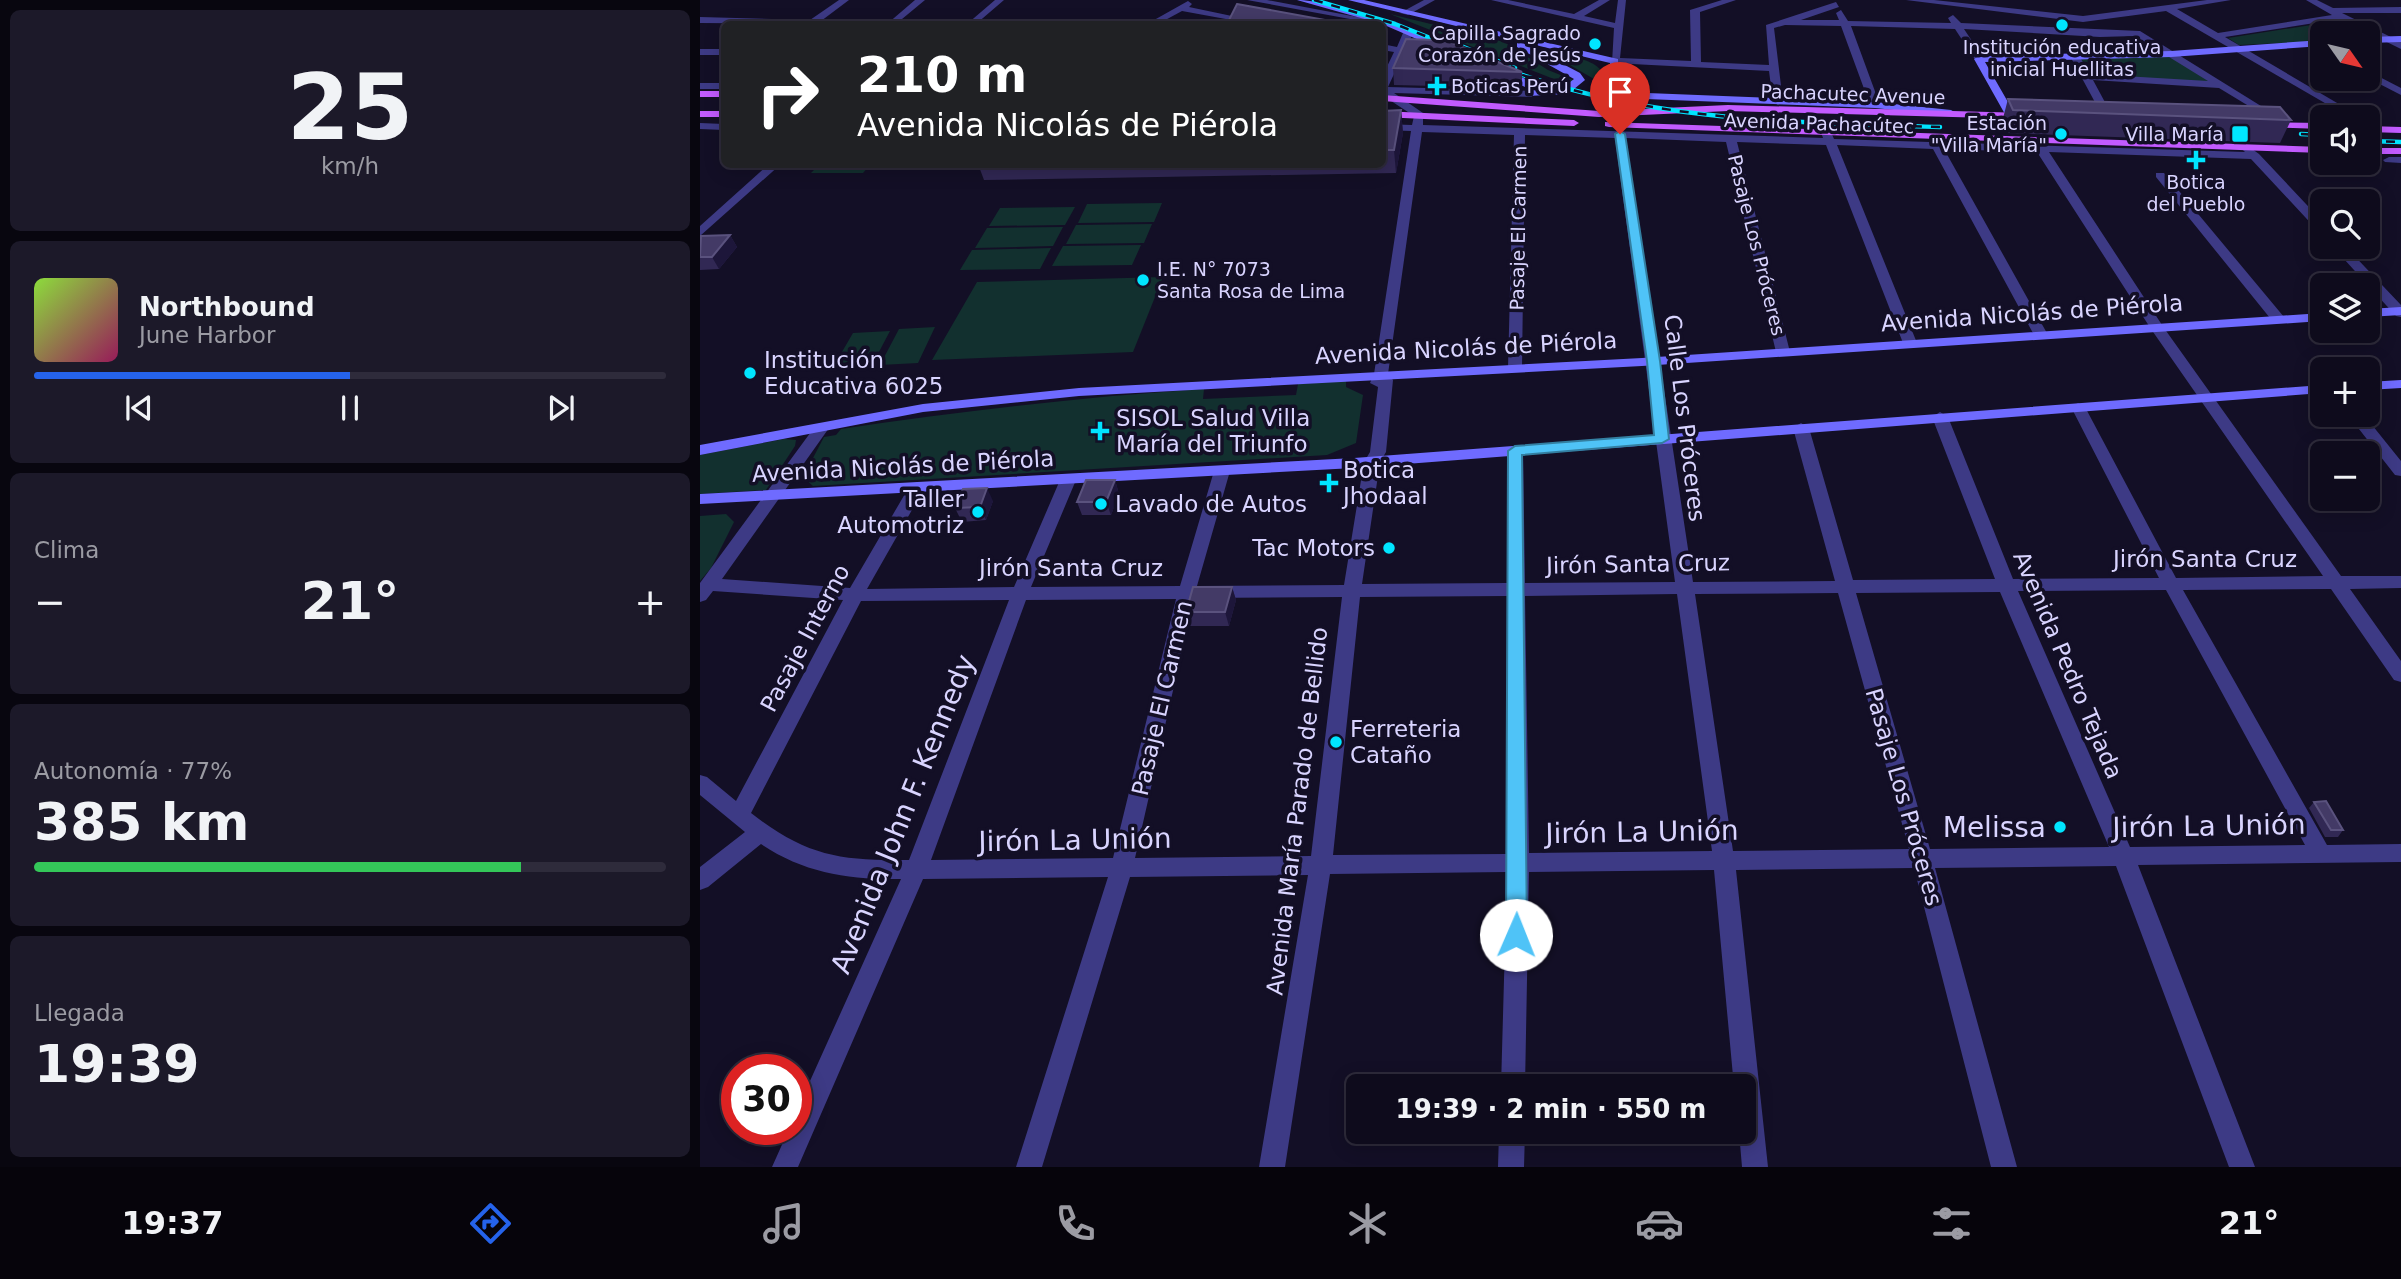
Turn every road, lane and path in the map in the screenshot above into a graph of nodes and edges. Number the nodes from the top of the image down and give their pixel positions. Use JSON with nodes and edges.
{"nodes":[{"id":1,"x":845,"y":0,"type":"edge"},
{"id":2,"x":921,"y":0,"type":"edge"},
{"id":3,"x":1000,"y":0,"type":"edge"},
{"id":4,"x":1196,"y":0,"type":"edge"},
{"id":5,"x":1301,"y":0,"type":"edge"},
{"id":6,"x":1352,"y":0,"type":"edge"},
{"id":7,"x":1431,"y":0,"type":"edge"},
{"id":8,"x":1495,"y":0,"type":"edge"},
{"id":9,"x":1606,"y":0,"type":"edge"},
{"id":10,"x":1622,"y":0,"type":"edge"},
{"id":11,"x":1732,"y":0,"type":"edge"},
{"id":12,"x":1910,"y":0,"type":"edge"},
{"id":13,"x":2227,"y":0,"type":"edge"},
{"id":14,"x":2310,"y":0,"type":"edge"},
{"id":15,"x":1256,"y":1,"type":"edge"},
{"id":16,"x":1834,"y":1,"type":"edge"},
{"id":17,"x":1520,"y":2,"type":"edge"},
{"id":18,"x":1946,"y":6,"type":"junction"},
{"id":19,"x":1180,"y":8,"type":"junction"},
{"id":20,"x":2168,"y":8,"type":"junction"},
{"id":21,"x":2329,"y":10,"type":"junction"},
{"id":22,"x":2401,"y":10,"type":"edge"},
{"id":23,"x":1405,"y":13,"type":"junction"},
{"id":24,"x":2342,"y":16,"type":"junction"},
{"id":25,"x":1576,"y":17,"type":"junction"},
{"id":26,"x":700,"y":20,"type":"edge"},
{"id":27,"x":728,"y":21,"type":"edge"},
{"id":28,"x":816,"y":21,"type":"edge"},
{"id":29,"x":895,"y":21,"type":"edge"},
{"id":30,"x":975,"y":21,"type":"edge"},
{"id":31,"x":1157,"y":21,"type":"edge"},
{"id":32,"x":1231,"y":21,"type":"edge"},
{"id":33,"x":1373,"y":21,"type":"edge"},
{"id":34,"x":1375,"y":21,"type":"edge"},
{"id":35,"x":1844,"y":21,"type":"junction"},
{"id":36,"x":1780,"y":22,"type":"junction"},
{"id":37,"x":1386,"y":25,"type":"edge"},
{"id":38,"x":1618,"y":26,"type":"junction"},
{"id":39,"x":1958,"y":26,"type":"junction"},
{"id":40,"x":1408,"y":33,"type":"junction"},
{"id":41,"x":2216,"y":36,"type":"junction"},
{"id":42,"x":2380,"y":39,"type":"edge"},
{"id":43,"x":2387,"y":39,"type":"junction"},
{"id":44,"x":2401,"y":39,"type":"edge"},
{"id":45,"x":2310,"y":43,"type":"edge"},
{"id":46,"x":1530,"y":45,"type":"junction"},
{"id":47,"x":2401,"y":46,"type":"edge"},
{"id":48,"x":2236,"y":47,"type":"junction"},
{"id":49,"x":1386,"y":48,"type":"edge"},
{"id":50,"x":1400,"y":50,"type":"junction"},
{"id":51,"x":1568,"y":50,"type":"junction"},
{"id":52,"x":700,"y":52,"type":"edge"},
{"id":53,"x":721,"y":52,"type":"edge"},
{"id":54,"x":2171,"y":54,"type":"junction"},
{"id":55,"x":1462,"y":55,"type":"edge"},
{"id":56,"x":2075,"y":56,"type":"junction"},
{"id":57,"x":1979,"y":59,"type":"junction"},
{"id":58,"x":1615,"y":61,"type":"junction"},
{"id":59,"x":1696,"y":64,"type":"junction"},
{"id":60,"x":1487,"y":66,"type":"edge"},
{"id":61,"x":1773,"y":68,"type":"junction"},
{"id":62,"x":2086,"y":77,"type":"junction"},
{"id":63,"x":1386,"y":81,"type":"edge"},
{"id":64,"x":2380,"y":81,"type":"edge"},
{"id":65,"x":2225,"y":85,"type":"junction"},
{"id":66,"x":700,"y":86,"type":"edge"},
{"id":67,"x":1386,"y":90,"type":"edge"},
{"id":68,"x":721,"y":91,"type":"edge"},
{"id":69,"x":721,"y":91,"type":"edge"},
{"id":70,"x":2401,"y":92,"type":"edge"},
{"id":71,"x":700,"y":94,"type":"edge"},
{"id":72,"x":1531,"y":94,"type":"junction"},
{"id":73,"x":1388,"y":98,"type":"edge"},
{"id":74,"x":1778,"y":102,"type":"junction"},
{"id":75,"x":1875,"y":105,"type":"junction"},
{"id":76,"x":2335,"y":105,"type":"edge"},
{"id":77,"x":2256,"y":106,"type":"edge"},
{"id":78,"x":700,"y":114,"type":"edge"},
{"id":79,"x":721,"y":114,"type":"edge"},
{"id":80,"x":1964,"y":114,"type":"junction"},
{"id":81,"x":1386,"y":115,"type":"edge"},
{"id":82,"x":2011,"y":116,"type":"junction"},
{"id":83,"x":2035,"y":117,"type":"edge"},
{"id":84,"x":2097,"y":118,"type":"edge"},
{"id":85,"x":2109,"y":119,"type":"junction"},
{"id":86,"x":2122,"y":119,"type":"edge"},
{"id":87,"x":1419,"y":121,"type":"junction"},
{"id":88,"x":2252,"y":124,"type":"edge"},
{"id":89,"x":700,"y":126,"type":"edge"},
{"id":90,"x":1386,"y":126,"type":"edge"},
{"id":91,"x":2310,"y":126,"type":"edge"},
{"id":92,"x":721,"y":127,"type":"edge"},
{"id":93,"x":2380,"y":128,"type":"edge"},
{"id":94,"x":1520,"y":130,"type":"junction"},
{"id":95,"x":2401,"y":130,"type":"edge"},
{"id":96,"x":1620,"y":134,"type":"junction"},
{"id":97,"x":1828,"y":135,"type":"junction"},
{"id":98,"x":1730,"y":137,"type":"junction"},
{"id":99,"x":1936,"y":144,"type":"junction"},
{"id":100,"x":2041,"y":149,"type":"junction"},
{"id":101,"x":2310,"y":150,"type":"edge"},
{"id":102,"x":2380,"y":151,"type":"edge"},
{"id":103,"x":2401,"y":151,"type":"edge"},
{"id":104,"x":2251,"y":152,"type":"junction"},
{"id":105,"x":771,"y":168,"type":"edge"},
{"id":106,"x":2160,"y":175,"type":"dead end"},
{"id":107,"x":2310,"y":215,"type":"edge"},
{"id":108,"x":701,"y":229,"type":"edge"},
{"id":109,"x":2350,"y":259,"type":"edge"},
{"id":110,"x":2400,"y":312,"type":"edge"},
{"id":111,"x":2380,"y":313,"type":"edge"},
{"id":112,"x":2310,"y":318,"type":"edge"},
{"id":113,"x":2279,"y":320,"type":"junction"},
{"id":114,"x":2158,"y":328,"type":"junction"},
{"id":115,"x":2041,"y":335,"type":"junction"},
{"id":116,"x":1910,"y":343,"type":"junction"},
{"id":117,"x":1783,"y":352,"type":"junction"},
{"id":118,"x":1654,"y":361,"type":"junction"},
{"id":119,"x":1515,"y":368,"type":"junction"},
{"id":120,"x":1381,"y":374,"type":"junction"},
{"id":121,"x":2401,"y":384,"type":"edge"},
{"id":122,"x":2380,"y":385,"type":"edge"},
{"id":123,"x":2310,"y":390,"type":"edge"},
{"id":124,"x":2208,"y":397,"type":"junction"},
{"id":125,"x":2078,"y":407,"type":"junction"},
{"id":126,"x":1940,"y":417,"type":"junction"},
{"id":127,"x":2366,"y":427,"type":"edge"},
{"id":128,"x":821,"y":428,"type":"junction"},
{"id":129,"x":1801,"y":428,"type":"junction"},
{"id":130,"x":1662,"y":439,"type":"junction"},
{"id":131,"x":700,"y":450,"type":"edge"},
{"id":132,"x":1515,"y":451,"type":"junction"},
{"id":133,"x":1372,"y":462,"type":"junction"},
{"id":134,"x":1222,"y":471,"type":"junction"},
{"id":135,"x":2401,"y":471,"type":"edge"},
{"id":136,"x":1068,"y":480,"type":"junction"},
{"id":137,"x":917,"y":486,"type":"junction"},
{"id":138,"x":773,"y":495,"type":"junction"},
{"id":139,"x":700,"y":499,"type":"edge"},
{"id":140,"x":2401,"y":582,"type":"edge"},
{"id":141,"x":2336,"y":583,"type":"junction"},
{"id":142,"x":2006,"y":584,"type":"junction"},
{"id":143,"x":2171,"y":584,"type":"junction"},
{"id":144,"x":1845,"y":586,"type":"junction"},
{"id":145,"x":1683,"y":588,"type":"junction"},
{"id":146,"x":1516,"y":589,"type":"junction"},
{"id":147,"x":704,"y":590,"type":"edge"},
{"id":148,"x":1352,"y":590,"type":"junction"},
{"id":149,"x":1187,"y":592,"type":"junction"},
{"id":150,"x":1020,"y":593,"type":"junction"},
{"id":151,"x":855,"y":595,"type":"junction"},
{"id":152,"x":2401,"y":675,"type":"edge"},
{"id":153,"x":700,"y":783,"type":"edge"},
{"id":154,"x":740,"y":814,"type":"junction"},
{"id":155,"x":762,"y":831,"type":"junction"},
{"id":156,"x":2401,"y":853,"type":"edge"},
{"id":157,"x":2321,"y":854,"type":"junction"},
{"id":158,"x":2124,"y":857,"type":"junction"},
{"id":159,"x":1922,"y":859,"type":"junction"},
{"id":160,"x":1724,"y":860,"type":"junction"},
{"id":161,"x":1518,"y":863,"type":"junction"},
{"id":162,"x":1321,"y":864,"type":"junction"},
{"id":163,"x":1121,"y":870,"type":"junction"},
{"id":164,"x":916,"y":871,"type":"junction"},
{"id":165,"x":700,"y":880,"type":"edge"},
{"id":166,"x":1513,"y":1074,"type":"edge"},
{"id":167,"x":1512,"y":1144,"type":"edge"},
{"id":168,"x":785,"y":1167,"type":"edge"},
{"id":169,"x":1029,"y":1167,"type":"edge"},
{"id":170,"x":1272,"y":1167,"type":"edge"},
{"id":171,"x":1511,"y":1167,"type":"edge"},
{"id":172,"x":1755,"y":1167,"type":"edge"},
{"id":173,"x":2004,"y":1167,"type":"edge"},
{"id":174,"x":2242,"y":1167,"type":"edge"}],
"edges":[{"from":1,"to":28,"type":"street"},
{"from":2,"to":29,"type":"street"},
{"from":3,"to":30,"type":"street"},
{"from":4,"to":19,"type":"street"},
{"from":5,"to":34,"type":"main road"},
{"from":6,"to":23,"type":"main road"},
{"from":7,"to":23,"type":"street"},
{"from":8,"to":17,"type":"street"},
{"from":9,"to":25,"type":"street"},
{"from":10,"to":38,"type":"street"},
{"from":11,"to":59,"type":"street"},
{"from":12,"to":18,"type":"street"},
{"from":13,"to":20,"type":"street"},
{"from":14,"to":21,"type":"street"},
{"from":15,"to":32,"type":"street"},
{"from":15,"to":33,"type":"street"},
{"from":16,"to":35,"type":"street"},
{"from":16,"to":36,"type":"street"},
{"from":17,"to":25,"type":"street"},
{"from":18,"to":20,"type":"street"},
{"from":18,"to":39,"type":"street"},
{"from":19,"to":31,"type":"street"},
{"from":19,"to":32,"type":"street"},
{"from":20,"to":41,"type":"street"},
{"from":21,"to":22,"type":"street"},
{"from":21,"to":24,"type":"street"},
{"from":23,"to":46,"type":"main road"},
{"from":24,"to":41,"type":"street"},
{"from":24,"to":43,"type":"street"},
{"from":25,"to":38,"type":"street"},
{"from":26,"to":27,"type":"street"},
{"from":35,"to":36,"type":"street"},
{"from":35,"to":39,"type":"street"},
{"from":35,"to":75,"type":"street"},
{"from":36,"to":61,"type":"street"},
{"from":37,"to":40,"type":"main road"},
{"from":38,"to":58,"type":"street"},
{"from":39,"to":54,"type":"street"},
{"from":39,"to":57,"type":"street"},
{"from":40,"to":50,"type":"street"},
{"from":40,"to":55,"type":"main road"},
{"from":41,"to":48,"type":"street"},
{"from":42,"to":43,"type":"main road"},
{"from":43,"to":44,"type":"main road"},
{"from":43,"to":47,"type":"street"},
{"from":45,"to":48,"type":"main road"},
{"from":46,"to":51,"type":"main road"},
{"from":46,"to":72,"type":"main road"},
{"from":48,"to":54,"type":"main road"},
{"from":48,"to":76,"type":"street"},
{"from":49,"to":50,"type":"street"},
{"from":50,"to":63,"type":"street"},
{"from":51,"to":58,"type":"main road"},
{"from":51,"to":72,"type":"main road"},
{"from":52,"to":53,"type":"street"},
{"from":54,"to":56,"type":"main road"},
{"from":54,"to":65,"type":"street"},
{"from":56,"to":57,"type":"main road"},
{"from":56,"to":62,"type":"street"},
{"from":57,"to":82,"type":"main road"},
{"from":58,"to":59,"type":"street"},
{"from":58,"to":74,"type":"main road","name":"Avenida Pachacútec"},
{"from":59,"to":61,"type":"street"},
{"from":60,"to":72,"type":"main road"},
{"from":61,"to":74,"type":"street"},
{"from":62,"to":65,"type":"street"},
{"from":62,"to":85,"type":"street"},
{"from":64,"to":70,"type":"street"},
{"from":65,"to":77,"type":"street"},
{"from":66,"to":68,"type":"street"},
{"from":67,"to":72,"type":"street"},
{"from":69,"to":71,"type":"main road"},
{"from":73,"to":80,"type":"main road","name":"Pachacutec Avenue"},
{"from":73,"to":87,"type":"street"},
{"from":74,"to":75,"type":"main road","name":"Avenida Pachacútec"},
{"from":75,"to":80,"type":"main road","name":"Avenida Pachacútec"},
{"from":78,"to":79,"type":"main road"},
{"from":80,"to":82,"type":"main road","name":"Pachacutec Avenue"},
{"from":81,"to":87,"type":"main road","name":"Pachacutec Avenue"},
{"from":82,"to":83,"type":"main road","name":"Pachacutec Avenue"},
{"from":84,"to":85,"type":"main road"},
{"from":85,"to":86,"type":"main road"},
{"from":87,"to":90,"type":"street","name":"Avenida Pachacútec"},
{"from":87,"to":94,"type":"street","name":"Avenida Pachacútec"},
{"from":87,"to":97,"type":"main road","name":"Pachacutec Avenue"},
{"from":87,"to":120,"type":"street","name":"Avenida María Parado de Bellido"},
{"from":88,"to":91,"type":"main road"},
{"from":89,"to":92,"type":"street"},
{"from":93,"to":95,"type":"main road"},
{"from":94,"to":96,"type":"street","name":"Avenida Pachacútec"},
{"from":94,"to":119,"type":"street","name":"Pasaje El Carmen"},
{"from":96,"to":98,"type":"street","name":"Avenida Pachacútec"},
{"from":96,"to":118,"type":"street","name":"Calle Los Próceres"},
{"from":97,"to":98,"type":"street","name":"Avenida Pachacútec"},
{"from":97,"to":99,"type":"street","name":"Avenida Pachacútec"},
{"from":97,"to":104,"type":"main road","name":"Pachacutec Avenue"},
{"from":97,"to":116,"type":"street"},
{"from":98,"to":117,"type":"street","name":"Pasaje Los Próceres"},
{"from":99,"to":100,"type":"street","name":"Avenida Pachacútec"},
{"from":99,"to":115,"type":"street"},
{"from":100,"to":104,"type":"street","name":"Avenida Pachacútec"},
{"from":100,"to":114,"type":"street"},
{"from":101,"to":104,"type":"main road","name":"Avenida Pachacútec"},
{"from":102,"to":103,"type":"main road"},
{"from":104,"to":107,"type":"street"},
{"from":105,"to":108,"type":"street"},
{"from":106,"to":113,"type":"street"},
{"from":109,"to":110,"type":"street"},
{"from":110,"to":111,"type":"main road"},
{"from":112,"to":113,"type":"main road","name":"Avenida Nicolás de Piérola"},
{"from":113,"to":114,"type":"main road","name":"Avenida Nicolás de Piérola"},
{"from":114,"to":115,"type":"main road","name":"Avenida Nicolás de Piérola"},
{"from":114,"to":124,"type":"street"},
{"from":115,"to":116,"type":"main road","name":"Avenida Nicolás de Piérola"},
{"from":116,"to":117,"type":"main road","name":"Avenida Nicolás de Piérola"},
{"from":117,"to":118,"type":"main road","name":"Avenida Nicolás de Piérola"},
{"from":118,"to":119,"type":"main road","name":"Avenida Nicolás de Piérola"},
{"from":118,"to":130,"type":"street","name":"Calle Los Próceres"},
{"from":119,"to":120,"type":"main road","name":"Avenida Nicolás de Piérola"},
{"from":120,"to":128,"type":"main road","name":"Avenida Nicolás de Piérola"},
{"from":120,"to":133,"type":"street","name":"Avenida María Parado de Bellido"},
{"from":121,"to":122,"type":"main road"},
{"from":123,"to":124,"type":"main road","name":"Avenida Nicolás de Piérola"},
{"from":124,"to":125,"type":"main road","name":"Avenida Nicolás de Piérola"},
{"from":124,"to":141,"type":"street"},
{"from":125,"to":126,"type":"main road","name":"Avenida Nicolás de Piérola"},
{"from":125,"to":143,"type":"street"},
{"from":126,"to":129,"type":"main road","name":"Avenida Nicolás de Piérola"},
{"from":126,"to":142,"type":"street","name":"Avenida Pedro Tejada"},
{"from":127,"to":135,"type":"street"},
{"from":128,"to":131,"type":"main road","name":"Avenida Nicolás de Piérola"},
{"from":128,"to":138,"type":"street"},
{"from":129,"to":130,"type":"main road","name":"Avenida Nicolás de Piérola"},
{"from":129,"to":144,"type":"street","name":"Pasaje Los Próceres"},
{"from":130,"to":132,"type":"main road","name":"Avenida Nicolás de Piérola"},
{"from":130,"to":145,"type":"street","name":"Calle Los Próceres"},
{"from":132,"to":133,"type":"main road","name":"Avenida Nicolás de Piérola"},
{"from":132,"to":146,"type":"street"},
{"from":133,"to":134,"type":"main road","name":"Avenida Nicolás de Piérola"},
{"from":133,"to":148,"type":"street","name":"Avenida María Parado de Bellido"},
{"from":134,"to":136,"type":"main road","name":"Avenida Nicolás de Piérola"},
{"from":134,"to":149,"type":"street","name":"Pasaje El Carmen"},
{"from":136,"to":137,"type":"main road","name":"Avenida Nicolás de Piérola"},
{"from":136,"to":150,"type":"street","name":"Avenida John F. Kennedy"},
{"from":137,"to":138,"type":"main road","name":"Avenida Nicolás de Piérola"},
{"from":137,"to":151,"type":"street","name":"Pasaje Interno"},
{"from":138,"to":139,"type":"main road","name":"Avenida Nicolás de Piérola"},
{"from":138,"to":147,"type":"street"},
{"from":140,"to":141,"type":"street","name":"Jirón Santa Cruz"},
{"from":141,"to":143,"type":"street","name":"Jirón Santa Cruz"},
{"from":141,"to":152,"type":"street"},
{"from":142,"to":143,"type":"street","name":"Jirón Santa Cruz"},
{"from":142,"to":144,"type":"street","name":"Jirón Santa Cruz"},
{"from":142,"to":158,"type":"street","name":"Avenida Pedro Tejada"},
{"from":143,"to":157,"type":"street"},
{"from":144,"to":145,"type":"street","name":"Jirón Santa Cruz"},
{"from":144,"to":159,"type":"street","name":"Pasaje Los Próceres"},
{"from":145,"to":146,"type":"street","name":"Jirón Santa Cruz"},
{"from":145,"to":160,"type":"street","name":"Calle Los Próceres"},
{"from":146,"to":148,"type":"street","name":"Jirón Santa Cruz"},
{"from":146,"to":161,"type":"street"},
{"from":147,"to":151,"type":"street","name":"Jirón Santa Cruz"},
{"from":148,"to":149,"type":"street","name":"Jirón Santa Cruz"},
{"from":148,"to":162,"type":"street","name":"Avenida María Parado de Bellido"},
{"from":149,"to":150,"type":"street","name":"Jirón Santa Cruz"},
{"from":149,"to":163,"type":"street","name":"Pasaje El Carmen"},
{"from":150,"to":151,"type":"street","name":"Jirón Santa Cruz"},
{"from":150,"to":164,"type":"street","name":"Avenida John F. Kennedy"},
{"from":151,"to":154,"type":"street","name":"Pasaje Interno"},
{"from":153,"to":154,"type":"street","name":"Jirón La Unión"},
{"from":154,"to":155,"type":"street","name":"Jirón La Unión"},
{"from":155,"to":164,"type":"street","name":"Jirón La Unión"},
{"from":155,"to":165,"type":"street"},
{"from":156,"to":157,"type":"street","name":"Jirón La Unión"},
{"from":157,"to":158,"type":"street","name":"Jirón La Unión"},
{"from":158,"to":159,"type":"street","name":"Jirón La Unión"},
{"from":158,"to":174,"type":"street","name":"Avenida Pedro Tejada"},
{"from":159,"to":160,"type":"street","name":"Jirón La Unión"},
{"from":159,"to":173,"type":"street","name":"Pasaje Los Próceres"},
{"from":160,"to":161,"type":"street","name":"Jirón La Unión"},
{"from":160,"to":172,"type":"street","name":"Calle Los Próceres"},
{"from":161,"to":162,"type":"street","name":"Jirón La Unión"},
{"from":161,"to":166,"type":"street"},
{"from":162,"to":163,"type":"street","name":"Jirón La Unión"},
{"from":162,"to":170,"type":"street","name":"Avenida María Parado de Bellido"},
{"from":163,"to":164,"type":"street","name":"Jirón La Unión"},
{"from":163,"to":169,"type":"street","name":"Pasaje El Carmen"},
{"from":164,"to":168,"type":"street","name":"Avenida John F. Kennedy"},
{"from":167,"to":171,"type":"street"}]}
